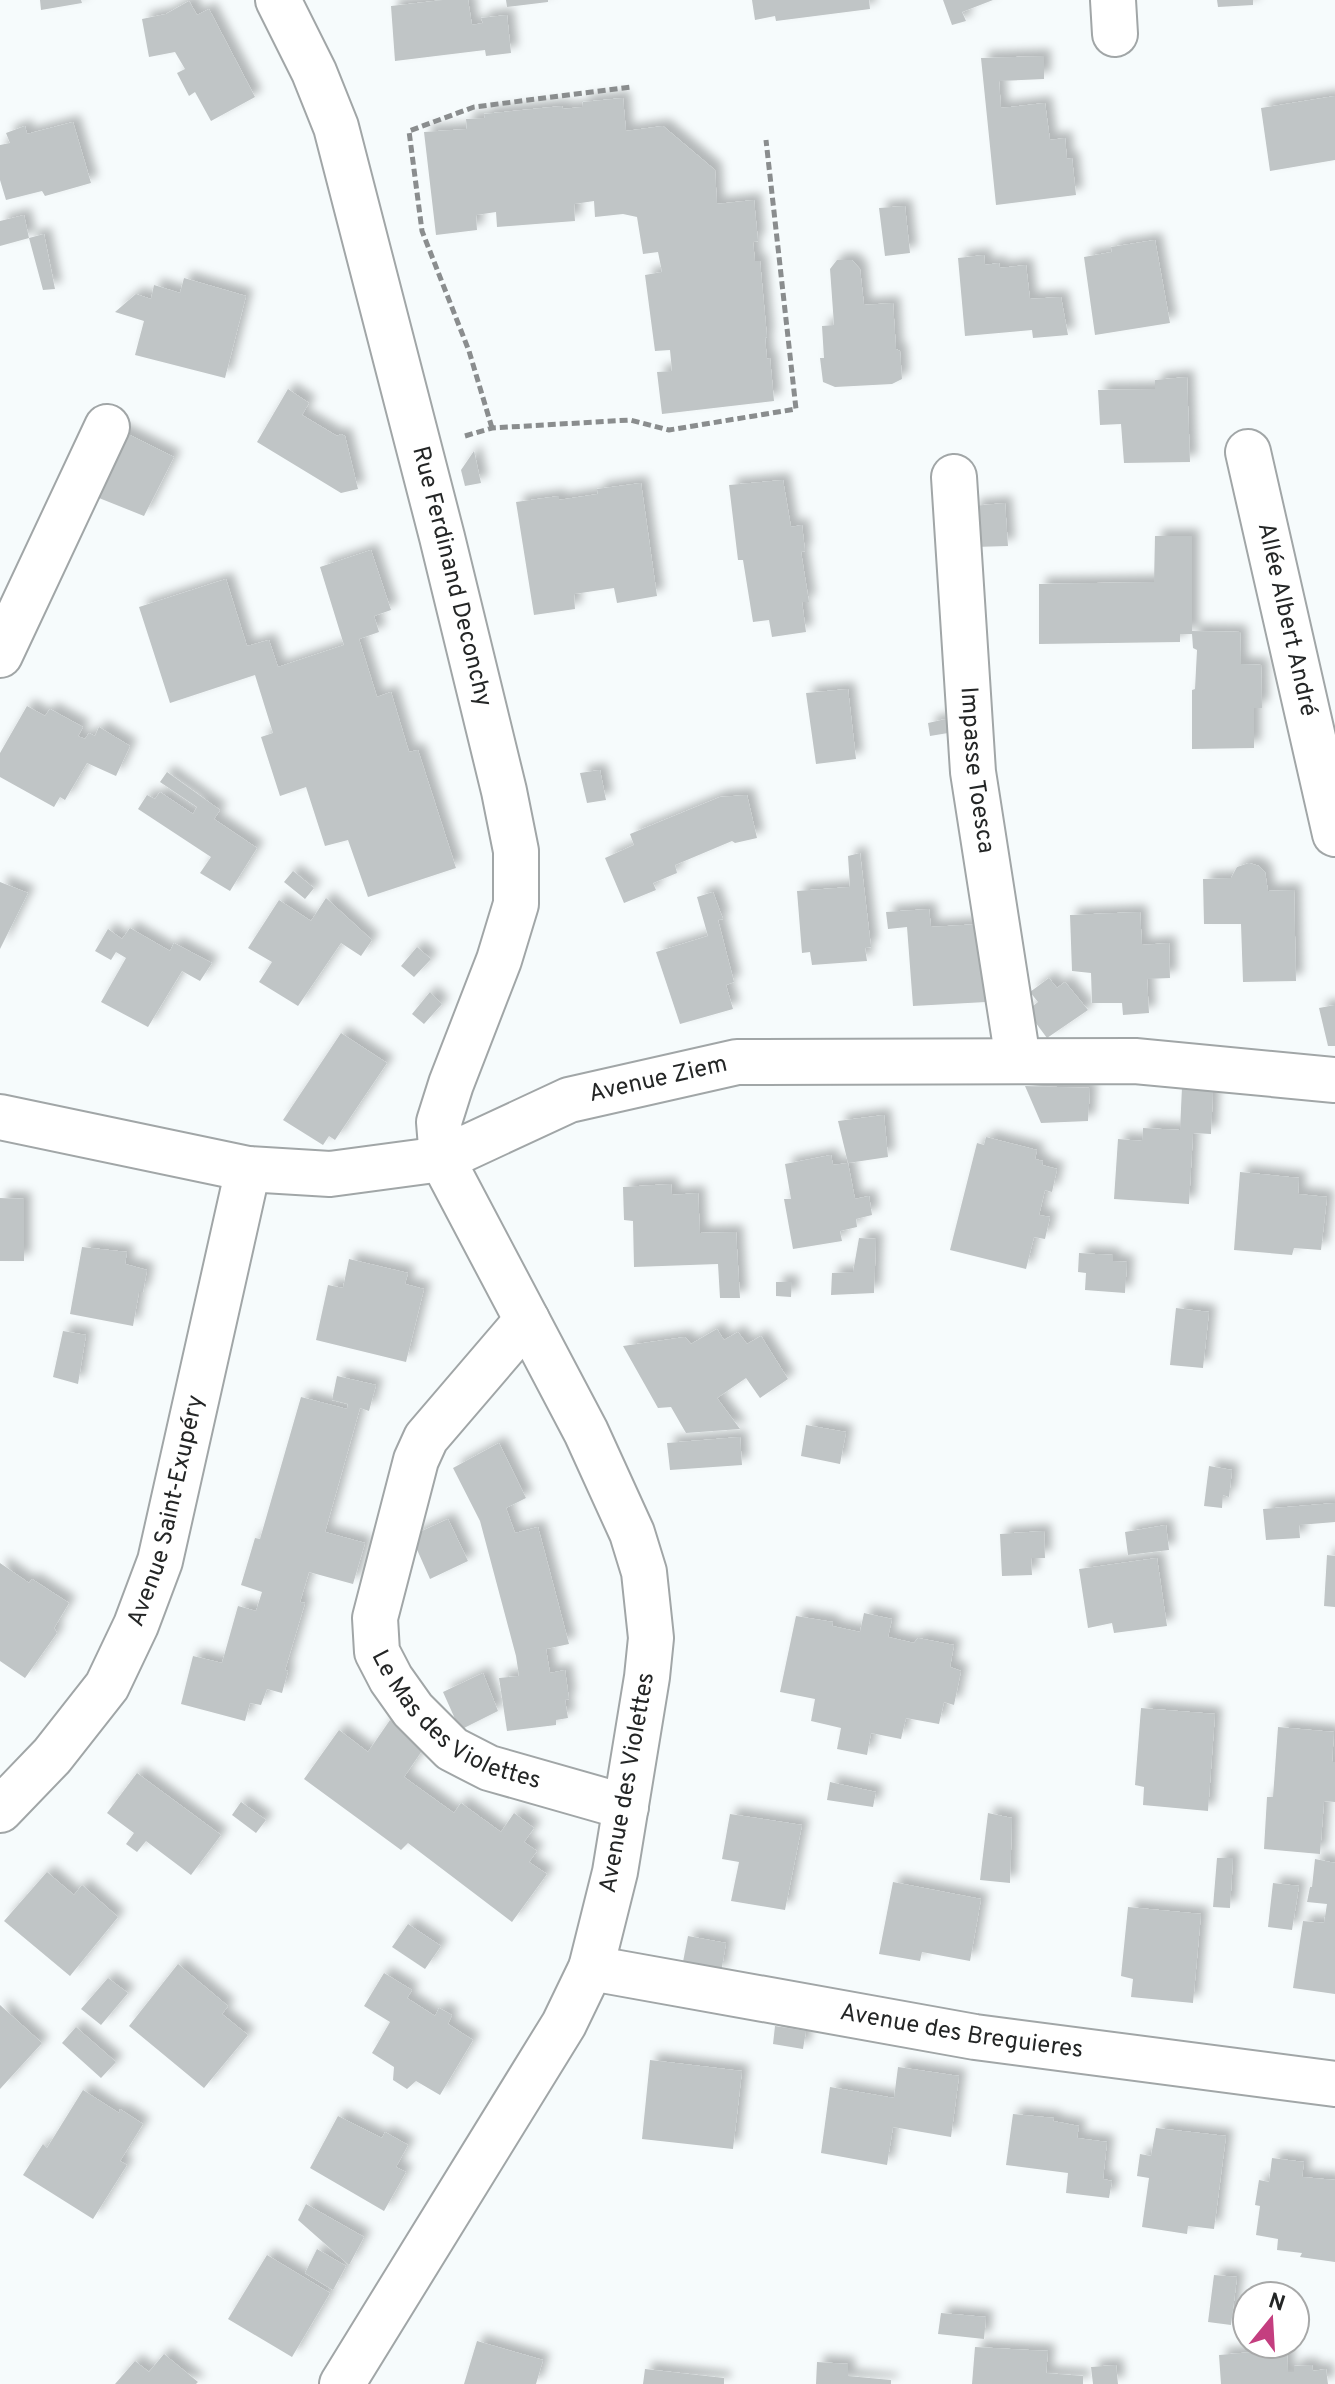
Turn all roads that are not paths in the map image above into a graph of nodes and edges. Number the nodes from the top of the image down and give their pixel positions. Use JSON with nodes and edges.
{"nodes":[{"id":1,"x":278,"y":0,"type":"edge"},
{"id":2,"x":107,"y":427,"type":"dead end"},
{"id":3,"x":1248,"y":452,"type":"dead end"},
{"id":4,"x":954,"y":477,"type":"dead end"},
{"id":5,"x":0,"y":655,"type":"edge"},
{"id":6,"x":1335,"y":834,"type":"edge"},
{"id":7,"x":1018,"y":1060,"type":"junction"},
{"id":8,"x":1335,"y":1080,"type":"edge"},
{"id":9,"x":0,"y":1117,"type":"edge"},
{"id":10,"x":442,"y":1159,"type":"junction"},
{"id":11,"x":248,"y":1169,"type":"junction"},
{"id":12,"x":527,"y":1320,"type":"junction"},
{"id":13,"x":626,"y":1807,"type":"junction"},
{"id":14,"x":0,"y":1810,"type":"edge"},
{"id":15,"x":591,"y":1968,"type":"junction"},
{"id":16,"x":1335,"y":2084,"type":"edge"},
{"id":17,"x":342,"y":2384,"type":"edge"}],
"edges":[{"from":1,"to":10,"type":"street","name":"Rue Ferdinand Deconchy"},
{"from":2,"to":5,"type":"street"},
{"from":3,"to":6,"type":"street","name":"Allée Albert André"},
{"from":4,"to":7,"type":"street","name":"Impasse Toesca"},
{"from":7,"to":8,"type":"street","name":"Avenue Ziem"},
{"from":7,"to":10,"type":"street","name":"Avenue Ziem"},
{"from":9,"to":11,"type":"street","name":"Avenue Ziem"},
{"from":10,"to":11,"type":"street","name":"Avenue Ziem"},
{"from":10,"to":12,"type":"street","name":"Avenue des Violettes"},
{"from":11,"to":14,"type":"street","name":"Avenue Saint-Exupéry"},
{"from":12,"to":13,"type":"street","name":"Avenue des Violettes"},
{"from":12,"to":13,"type":"street","name":"Le Mas des Violettes"},
{"from":13,"to":15,"type":"street","name":"Avenue des Violettes"},
{"from":15,"to":16,"type":"street","name":"Avenue des Breguieres"},
{"from":15,"to":17,"type":"street","name":"Avenue des Violettes"}]}
